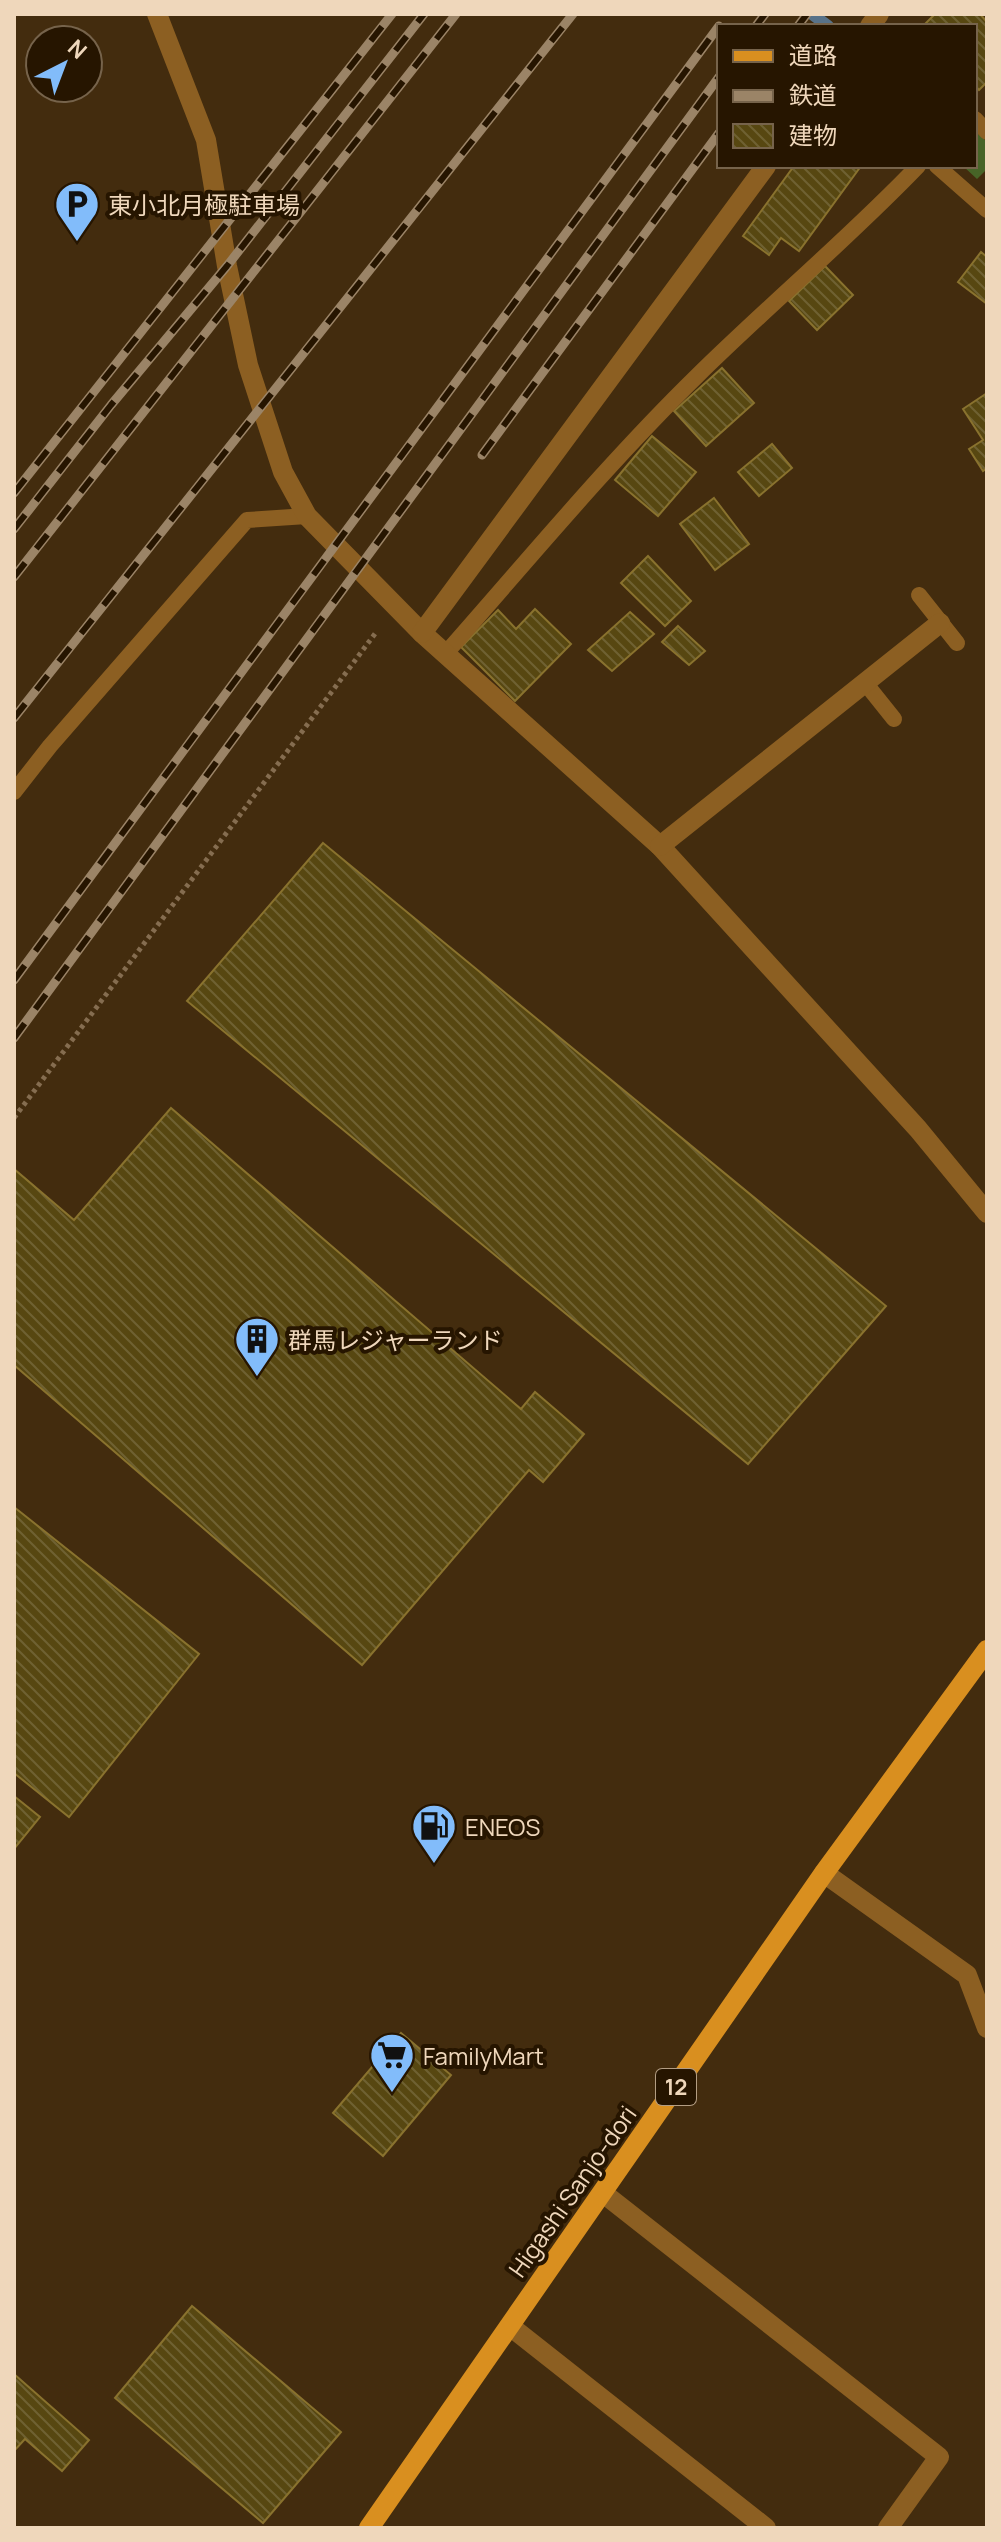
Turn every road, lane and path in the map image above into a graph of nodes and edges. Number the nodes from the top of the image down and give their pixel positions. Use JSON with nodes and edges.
{"nodes":[{"id":1,"x":157,"y":14,"type":"edge"},
{"id":2,"x":765,"y":168,"type":"edge"},
{"id":3,"x":916,"y":168,"type":"edge"},
{"id":4,"x":939,"y":168,"type":"edge"},
{"id":5,"x":987,"y":210,"type":"edge"},
{"id":6,"x":307,"y":516,"type":"junction"},
{"id":7,"x":919,"y":595,"type":"dead end"},
{"id":8,"x":395,"y":607,"type":"junction"},
{"id":9,"x":940,"y":623,"type":"junction"},
{"id":10,"x":422,"y":633,"type":"junction"},
{"id":11,"x":957,"y":643,"type":"dead end"},
{"id":12,"x":446,"y":653,"type":"junction"},
{"id":13,"x":866,"y":684,"type":"junction"},
{"id":14,"x":894,"y":719,"type":"dead end"},
{"id":15,"x":14,"y":792,"type":"edge"},
{"id":16,"x":660,"y":846,"type":"junction"},
{"id":17,"x":14,"y":1118,"type":"edge"},
{"id":18,"x":987,"y":1213,"type":"edge"},
{"id":19,"x":987,"y":1650,"type":"edge"},
{"id":20,"x":824,"y":1873,"type":"junction"},
{"id":21,"x":987,"y":2028,"type":"edge"},
{"id":22,"x":603,"y":2193,"type":"junction"},
{"id":23,"x":510,"y":2326,"type":"junction"},
{"id":24,"x":369,"y":2528,"type":"edge"},
{"id":25,"x":766,"y":2528,"type":"edge"},
{"id":26,"x":888,"y":2528,"type":"edge"}],
"edges":[{"from":1,"to":6,"type":"street"},
{"from":2,"to":10,"type":"street"},
{"from":3,"to":12,"type":"lane"},
{"from":4,"to":5,"type":"lane"},
{"from":6,"to":8,"type":"street"},
{"from":6,"to":15,"type":"lane"},
{"from":7,"to":9,"type":"lane"},
{"from":8,"to":10,"type":"street"},
{"from":8,"to":17,"type":"path"},
{"from":9,"to":11,"type":"lane"},
{"from":9,"to":13,"type":"street"},
{"from":10,"to":12,"type":"street"},
{"from":12,"to":16,"type":"street"},
{"from":13,"to":14,"type":"lane"},
{"from":13,"to":16,"type":"street"},
{"from":16,"to":18,"type":"street"},
{"from":19,"to":20,"type":"main road","name":"Higashi Sanjo-dori","number":"12"},
{"from":20,"to":21,"type":"street"},
{"from":20,"to":22,"type":"main road","name":"Higashi Sanjo-dori","number":"12"},
{"from":22,"to":23,"type":"main road","name":"Higashi Sanjo-dori","number":"12"},
{"from":22,"to":26,"type":"street"},
{"from":23,"to":24,"type":"main road","name":"Higashi Sanjo-dori","number":"12"},
{"from":23,"to":25,"type":"street"}]}
